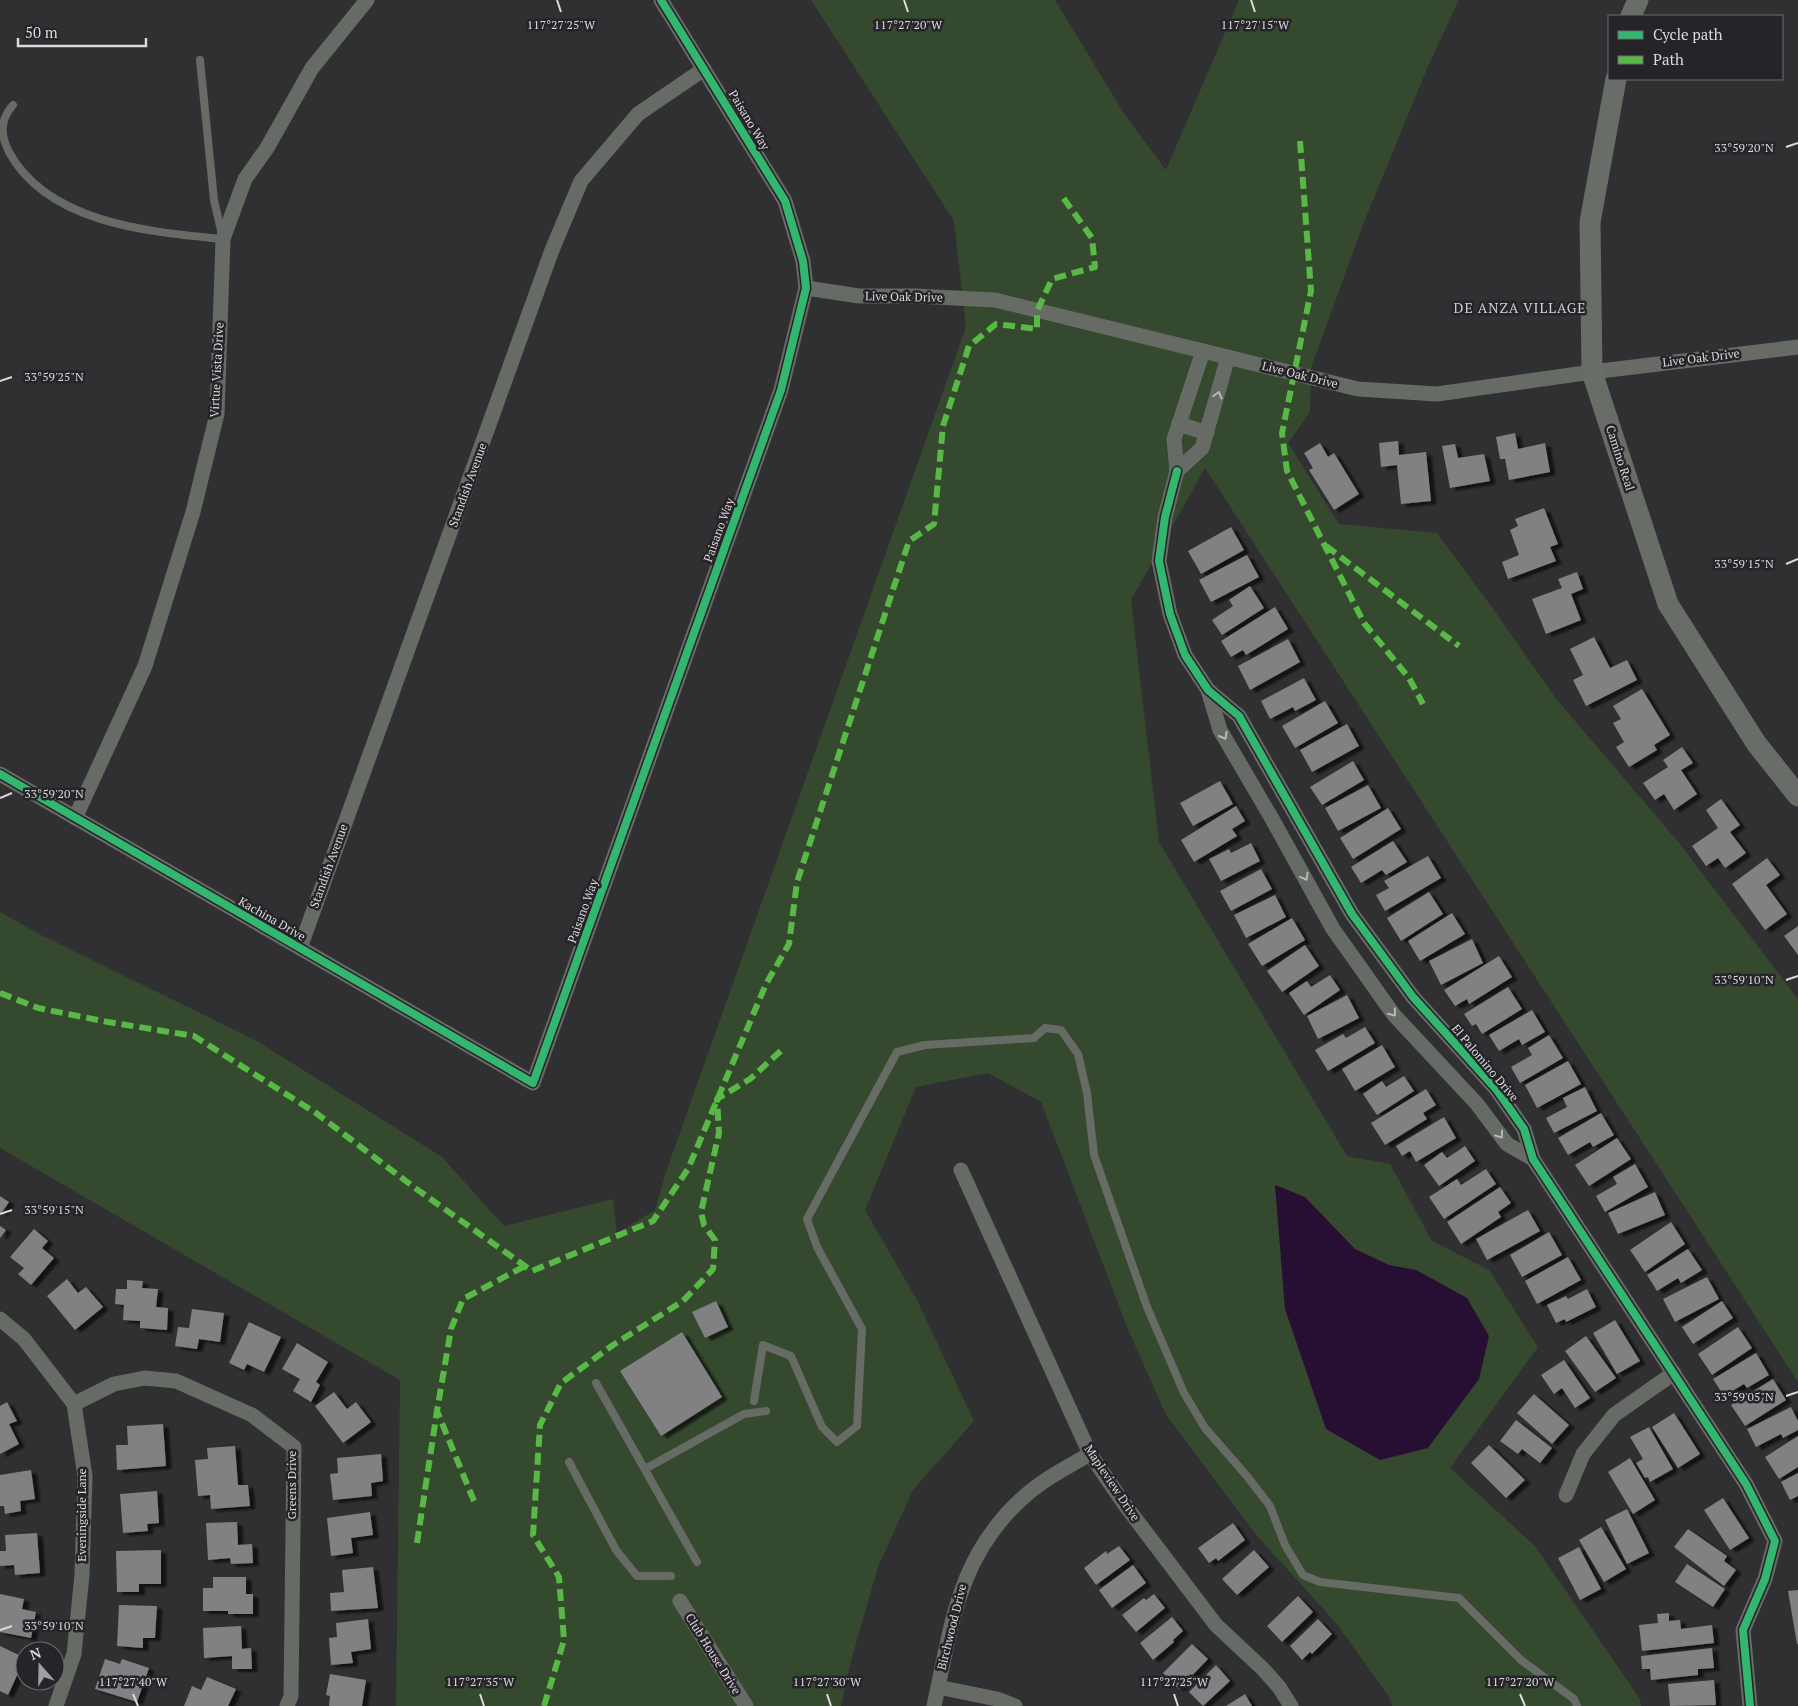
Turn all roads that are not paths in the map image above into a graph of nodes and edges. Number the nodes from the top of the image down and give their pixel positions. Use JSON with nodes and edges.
{"nodes":[{"id":1,"x":367,"y":0,"type":"edge"},
{"id":2,"x":661,"y":0,"type":"edge"},
{"id":3,"x":1638,"y":0,"type":"edge"},
{"id":4,"x":1631,"y":15,"type":"edge"},
{"id":5,"x":200,"y":60,"type":"dead end"},
{"id":6,"x":704,"y":70,"type":"junction"},
{"id":7,"x":1616,"y":80,"type":"edge"},
{"id":8,"x":13,"y":105,"type":"dead end"},
{"id":9,"x":223,"y":239,"type":"junction"},
{"id":10,"x":806,"y":288,"type":"junction"},
{"id":11,"x":1798,"y":346,"type":"edge"},
{"id":12,"x":1203,"y":351,"type":"junction"},
{"id":13,"x":1228,"y":357,"type":"junction"},
{"id":14,"x":1592,"y":372,"type":"junction"},
{"id":15,"x":1179,"y":424,"type":"junction"},
{"id":16,"x":1206,"y":433,"type":"junction"},
{"id":17,"x":1177,"y":471,"type":"junction"},
{"id":18,"x":1208,"y":690,"type":"junction"},
{"id":19,"x":0,"y":774,"type":"edge"},
{"id":20,"x":1798,"y":796,"type":"edge"},
{"id":21,"x":74,"y":818,"type":"junction"},
{"id":22,"x":300,"y":948,"type":"junction"},
{"id":23,"x":533,"y":1083,"type":"joint"},
{"id":24,"x":1533,"y":1159,"type":"junction"},
{"id":25,"x":961,"y":1170,"type":"dead end"},
{"id":26,"x":0,"y":1319,"type":"edge"},
{"id":27,"x":1674,"y":1373,"type":"junction"},
{"id":28,"x":596,"y":1383,"type":"dead end"},
{"id":29,"x":754,"y":1401,"type":"dead end"},
{"id":30,"x":74,"y":1404,"type":"junction"},
{"id":31,"x":766,"y":1411,"type":"dead end"},
{"id":32,"x":1090,"y":1454,"type":"junction"},
{"id":33,"x":569,"y":1462,"type":"dead end"},
{"id":34,"x":645,"y":1469,"type":"junction"},
{"id":35,"x":1566,"y":1496,"type":"dead end"},
{"id":36,"x":697,"y":1562,"type":"dead end"},
{"id":37,"x":671,"y":1576,"type":"dead end"},
{"id":38,"x":680,"y":1601,"type":"dead end"},
{"id":39,"x":938,"y":1686,"type":"junction"},
{"id":40,"x":56,"y":1706,"type":"edge"},
{"id":41,"x":287,"y":1706,"type":"edge"},
{"id":42,"x":746,"y":1706,"type":"edge"},
{"id":43,"x":934,"y":1706,"type":"edge"},
{"id":44,"x":1015,"y":1706,"type":"edge"},
{"id":45,"x":1290,"y":1706,"type":"edge"},
{"id":46,"x":1577,"y":1706,"type":"edge"},
{"id":47,"x":1750,"y":1706,"type":"edge"}],
"edges":[{"from":1,"to":9,"type":"street","name":"Virtue Vista Drive"},
{"from":2,"to":6,"type":"street","name":"Paisano Way"},
{"from":3,"to":4,"type":"main road"},
{"from":5,"to":9,"type":"lane"},
{"from":6,"to":10,"type":"street","name":"Paisano Way"},
{"from":6,"to":22,"type":"street","name":"Standish Avenue"},
{"from":7,"to":14,"type":"main road","name":"Camino Real"},
{"from":8,"to":9,"type":"lane"},
{"from":9,"to":21,"type":"street","name":"Virtue Vista Drive"},
{"from":10,"to":12,"type":"street","name":"Live Oak Drive"},
{"from":10,"to":23,"type":"street","name":"Paisano Way"},
{"from":11,"to":14,"type":"street","name":"Live Oak Drive"},
{"from":12,"to":13,"type":"street","name":"Live Oak Drive"},
{"from":12,"to":15,"type":"street","name":"El Palomino Drive"},
{"from":13,"to":14,"type":"street","name":"Live Oak Drive"},
{"from":16,"to":13,"type":"street","one_way":true},
{"from":14,"to":20,"type":"main road","name":"Camino Real"},
{"from":15,"to":16,"type":"street"},
{"from":15,"to":17,"type":"street","name":"El Palomino Drive"},
{"from":16,"to":17,"type":"street"},
{"from":17,"to":18,"type":"street","name":"El Palomino Drive"},
{"from":18,"to":24,"type":"street","name":"El Palomino Drive"},
{"from":18,"to":24,"type":"street","name":"El Palomino Drive","one_way":true},
{"from":19,"to":21,"type":"street","name":"Kachina Drive"},
{"from":21,"to":22,"type":"street","name":"Kachina Drive"},
{"from":22,"to":23,"type":"street","name":"Kachina Drive"},
{"from":24,"to":27,"type":"street","name":"El Palomino Drive"},
{"from":25,"to":32,"type":"street","name":"Mapleview Drive"},
{"from":26,"to":30,"type":"street","name":"Eveningside Lane"},
{"from":27,"to":35,"type":"street"},
{"from":27,"to":47,"type":"street","name":"El Palomino Drive"},
{"from":28,"to":34,"type":"lane"},
{"from":29,"to":46,"type":"lane"},
{"from":30,"to":40,"type":"street","name":"Eveningside Lane"},
{"from":30,"to":41,"type":"street","name":"Greens Drive"},
{"from":31,"to":34,"type":"lane"},
{"from":32,"to":39,"type":"street","name":"Birchwood Drive"},
{"from":32,"to":45,"type":"street","name":"Mapleview Drive"},
{"from":33,"to":37,"type":"lane"},
{"from":34,"to":36,"type":"lane"},
{"from":38,"to":42,"type":"street","name":"Club House Drive"},
{"from":39,"to":43,"type":"street","name":"Birchwood Drive"},
{"from":39,"to":44,"type":"street"}]}
